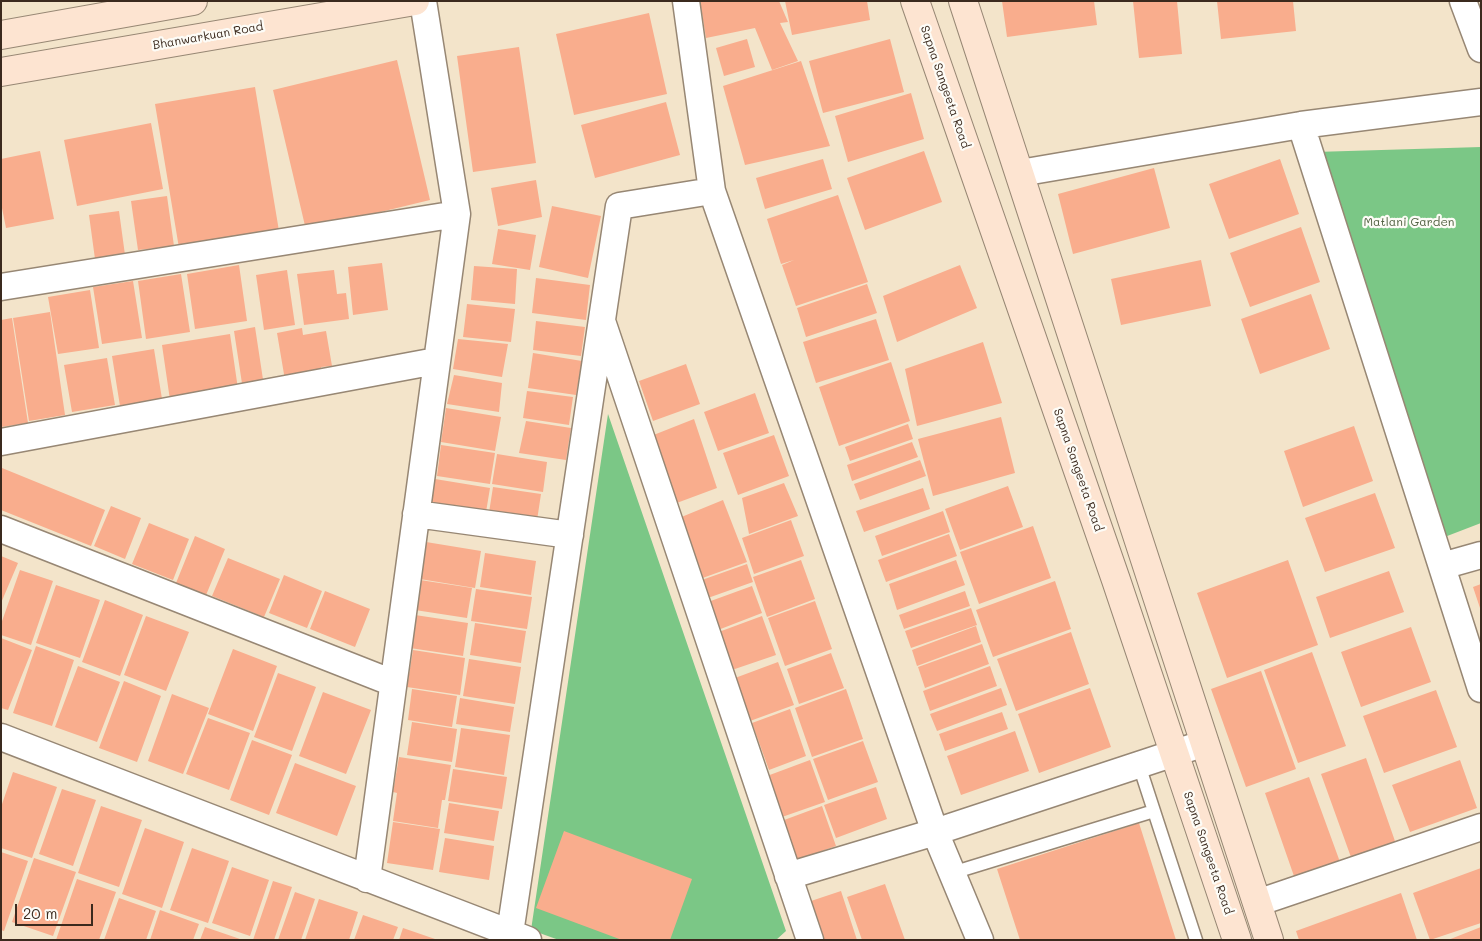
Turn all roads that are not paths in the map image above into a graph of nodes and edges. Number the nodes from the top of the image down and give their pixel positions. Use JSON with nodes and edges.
{"nodes":[{"id":1,"x":415,"y":1,"type":"edge"},
{"id":2,"x":423,"y":1,"type":"edge"},
{"id":3,"x":686,"y":1,"type":"edge"},
{"id":4,"x":915,"y":1,"type":"edge"},
{"id":5,"x":963,"y":1,"type":"edge"},
{"id":6,"x":1464,"y":1,"type":"edge"},
{"id":7,"x":190,"y":2,"type":"edge"},
{"id":8,"x":1,"y":35,"type":"edge"},
{"id":9,"x":1481,"y":49,"type":"edge"},
{"id":10,"x":1,"y":72,"type":"edge"},
{"id":11,"x":1481,"y":102,"type":"edge"},
{"id":12,"x":1301,"y":125,"type":"junction"},
{"id":13,"x":1020,"y":173,"type":"junction"},
{"id":14,"x":712,"y":191,"type":"junction"},
{"id":15,"x":457,"y":214,"type":"junction"},
{"id":16,"x":1,"y":287,"type":"edge"},
{"id":17,"x":602,"y":321,"type":"junction"},
{"id":18,"x":436,"y":361,"type":"junction"},
{"id":19,"x":1,"y":442,"type":"edge"},
{"id":20,"x":416,"y":514,"type":"junction"},
{"id":21,"x":1,"y":529,"type":"edge"},
{"id":22,"x":570,"y":535,"type":"junction"},
{"id":23,"x":1481,"y":555,"type":"edge"},
{"id":24,"x":1442,"y":566,"type":"junction"},
{"id":25,"x":393,"y":683,"type":"junction"},
{"id":26,"x":1481,"y":689,"type":"edge"},
{"id":27,"x":1,"y":737,"type":"edge"},
{"id":28,"x":1206,"y":743,"type":"junction"},
{"id":29,"x":1174,"y":753,"type":"junction"},
{"id":30,"x":1139,"y":765,"type":"junction"},
{"id":31,"x":1154,"y":811,"type":"junction"},
{"id":32,"x":1481,"y":827,"type":"edge"},
{"id":33,"x":935,"y":832,"type":"junction"},
{"id":34,"x":952,"y":873,"type":"junction"},
{"id":35,"x":788,"y":876,"type":"junction"},
{"id":36,"x":367,"y":878,"type":"junction"},
{"id":37,"x":1258,"y":903,"type":"junction"},
{"id":38,"x":519,"y":936,"type":"edge"},
{"id":39,"x":810,"y":940,"type":"edge"},
{"id":40,"x":980,"y":940,"type":"edge"},
{"id":41,"x":1196,"y":940,"type":"edge"},
{"id":42,"x":1237,"y":940,"type":"edge"},
{"id":43,"x":1269,"y":940,"type":"edge"}],
"edges":[{"from":1,"to":10,"type":"main road","name":"Bhanwarkuan Road"},
{"from":2,"to":15,"type":"street"},
{"from":3,"to":14,"type":"street"},
{"from":4,"to":29,"type":"main road","name":"Sapna Sangeeta Road"},
{"from":5,"to":13,"type":"main road"},
{"from":6,"to":9,"type":"street"},
{"from":7,"to":8,"type":"main road"},
{"from":11,"to":12,"type":"street"},
{"from":12,"to":13,"type":"street"},
{"from":12,"to":24,"type":"street"},
{"from":13,"to":28,"type":"main road"},
{"from":14,"to":17,"type":"street"},
{"from":14,"to":33,"type":"street"},
{"from":15,"to":16,"type":"street"},
{"from":15,"to":18,"type":"street"},
{"from":17,"to":22,"type":"street"},
{"from":17,"to":35,"type":"street"},
{"from":18,"to":19,"type":"street"},
{"from":18,"to":20,"type":"street"},
{"from":20,"to":22,"type":"street"},
{"from":20,"to":25,"type":"street"},
{"from":21,"to":25,"type":"street"},
{"from":22,"to":38,"type":"street"},
{"from":23,"to":24,"type":"street"},
{"from":24,"to":26,"type":"street"},
{"from":25,"to":36,"type":"street"},
{"from":27,"to":36,"type":"street"},
{"from":28,"to":29,"type":"street"},
{"from":28,"to":37,"type":"main road"},
{"from":29,"to":30,"type":"street"},
{"from":29,"to":42,"type":"main road","name":"Sapna Sangeeta Road"},
{"from":30,"to":31,"type":"lane"},
{"from":30,"to":33,"type":"street"},
{"from":31,"to":34,"type":"lane"},
{"from":31,"to":41,"type":"lane"},
{"from":32,"to":37,"type":"street"},
{"from":33,"to":34,"type":"street"},
{"from":33,"to":35,"type":"street"},
{"from":34,"to":40,"type":"street"},
{"from":35,"to":39,"type":"street"},
{"from":36,"to":38,"type":"street"},
{"from":37,"to":43,"type":"main road"}]}
